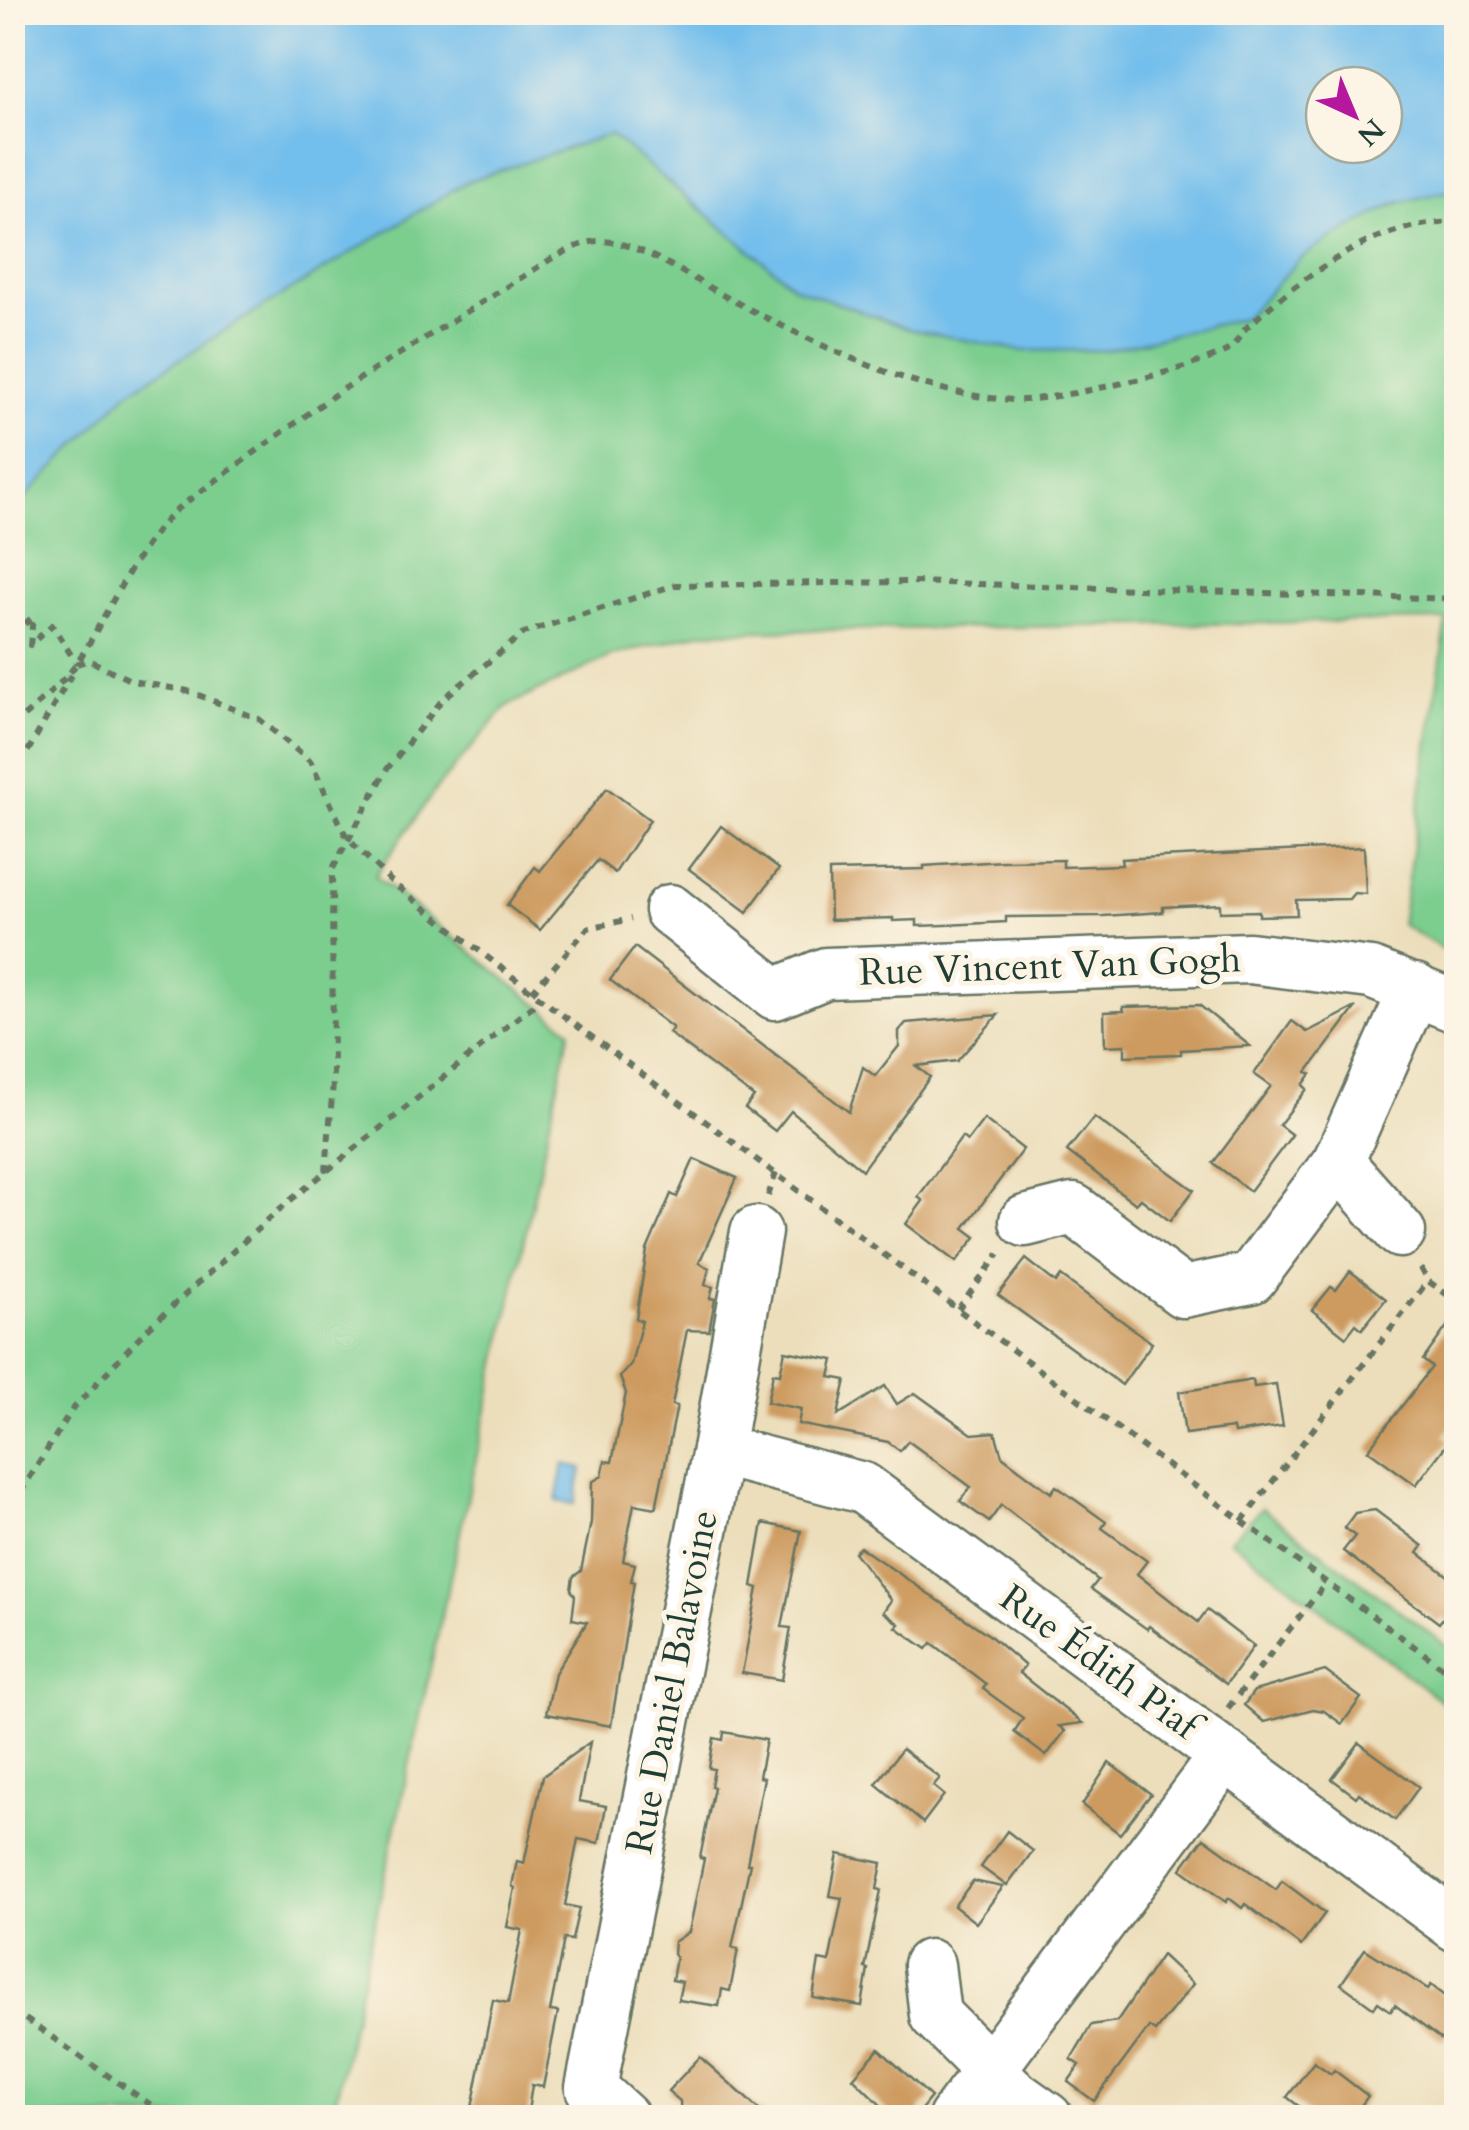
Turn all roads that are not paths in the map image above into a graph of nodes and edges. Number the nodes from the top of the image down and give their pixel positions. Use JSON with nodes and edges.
{"nodes":[{"id":1,"x":670,"y":910,"type":"road end"},
{"id":2,"x":1436,"y":998,"type":"edge"},
{"id":3,"x":1338,"y":1162,"type":"junction"},
{"id":4,"x":1025,"y":1221,"type":"road end"},
{"id":5,"x":756,"y":1232,"type":"dead end"},
{"id":6,"x":1400,"y":1232,"type":"dead end"},
{"id":7,"x":718,"y":1450,"type":"junction"},
{"id":8,"x":1214,"y":1747,"type":"junction"},
{"id":9,"x":1456,"y":1926,"type":"edge"},
{"id":10,"x":929,"y":1965,"type":"dead end"},
{"id":11,"x":990,"y":2068,"type":"junction"},
{"id":12,"x":624,"y":2118,"type":"edge"},
{"id":13,"x":954,"y":2118,"type":"edge"},
{"id":14,"x":1047,"y":2118,"type":"edge"}],
"edges":[{"from":1,"to":2,"type":"street","name":"Rue Vincent Van Gogh"},
{"from":2,"to":3,"type":"street"},
{"from":3,"to":4,"type":"street"},
{"from":3,"to":6,"type":"street"},
{"from":5,"to":7,"type":"street","name":"Rue Daniel Balavoine"},
{"from":7,"to":8,"type":"street","name":"Rue Édith Piaf"},
{"from":7,"to":12,"type":"street","name":"Rue Daniel Balavoine"},
{"from":8,"to":9,"type":"street","name":"Rue Édith Piaf"},
{"from":8,"to":11,"type":"street"},
{"from":10,"to":11,"type":"street"},
{"from":11,"to":13,"type":"street"},
{"from":11,"to":14,"type":"street"}]}
